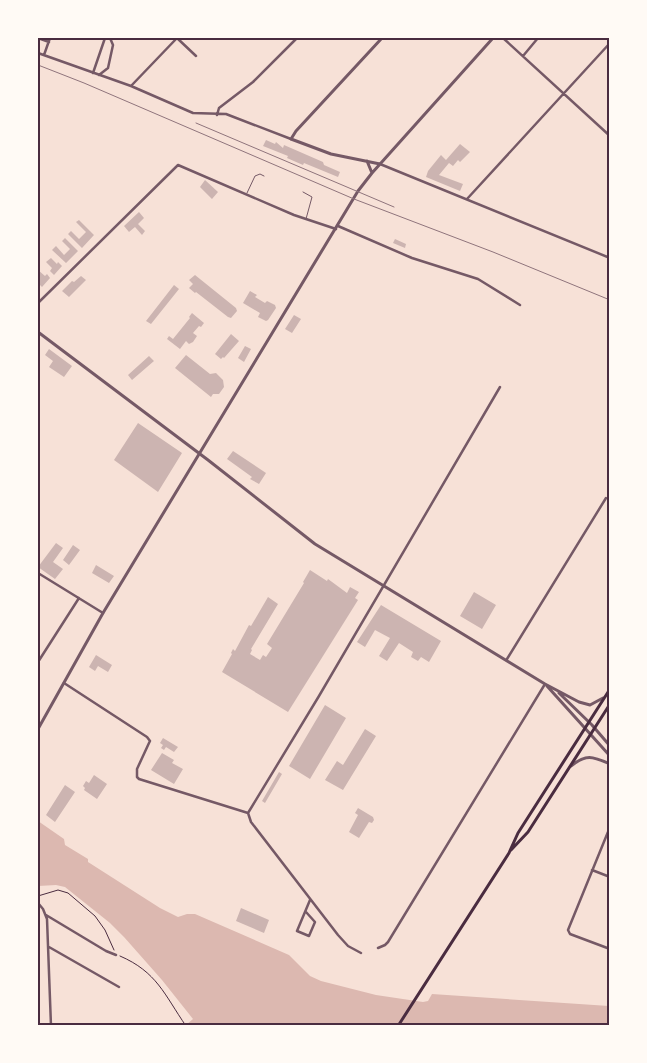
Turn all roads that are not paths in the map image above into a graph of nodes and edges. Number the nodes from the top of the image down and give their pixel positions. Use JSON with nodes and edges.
{"nodes":[{"id":1,"x":38,"y":38,"type":"edge"},
{"id":2,"x":50,"y":38,"type":"edge"},
{"id":3,"x":105,"y":38,"type":"edge"},
{"id":4,"x":110,"y":38,"type":"edge"},
{"id":5,"x":177,"y":38,"type":"edge"},
{"id":6,"x":296,"y":38,"type":"edge"},
{"id":7,"x":382,"y":38,"type":"edge"},
{"id":8,"x":493,"y":38,"type":"edge"},
{"id":9,"x":503,"y":38,"type":"edge"},
{"id":10,"x":538,"y":38,"type":"edge"},
{"id":11,"x":49,"y":42,"type":"junction"},
{"id":12,"x":610,"y":43,"type":"edge"},
{"id":13,"x":38,"y":53,"type":"edge"},
{"id":14,"x":44,"y":55,"type":"junction"},
{"id":15,"x":196,"y":56,"type":"dead end"},
{"id":16,"x":522,"y":56,"type":"junction"},
{"id":17,"x":93,"y":72,"type":"junction"},
{"id":18,"x":99,"y":75,"type":"junction"},
{"id":19,"x":131,"y":86,"type":"junction"},
{"id":20,"x":562,"y":93,"type":"junction"},
{"id":21,"x":217,"y":115,"type":"junction"},
{"id":22,"x":610,"y":136,"type":"edge"},
{"id":23,"x":291,"y":139,"type":"junction"},
{"id":24,"x":367,"y":161,"type":"junction"},
{"id":25,"x":380,"y":164,"type":"junction"},
{"id":26,"x":372,"y":173,"type":"junction"},
{"id":27,"x":264,"y":176,"type":"dead end"},
{"id":28,"x":303,"y":192,"type":"dead end"},
{"id":29,"x":247,"y":194,"type":"junction"},
{"id":30,"x":466,"y":199,"type":"junction"},
{"id":31,"x":306,"y":219,"type":"junction"},
{"id":32,"x":337,"y":227,"type":"junction"},
{"id":33,"x":610,"y":258,"type":"edge"},
{"id":34,"x":38,"y":303,"type":"edge"},
{"id":35,"x":520,"y":305,"type":"dead end"},
{"id":36,"x":38,"y":332,"type":"edge"},
{"id":37,"x":500,"y":387,"type":"dead end"},
{"id":38,"x":200,"y":454,"type":"junction"},
{"id":39,"x":606,"y":498,"type":"dead end"},
{"id":40,"x":38,"y":573,"type":"edge"},
{"id":41,"x":384,"y":586,"type":"junction"},
{"id":42,"x":79,"y":598,"type":"junction"},
{"id":43,"x":104,"y":613,"type":"junction"},
{"id":44,"x":506,"y":659,"type":"junction"},
{"id":45,"x":38,"y":662,"type":"edge"},
{"id":46,"x":64,"y":683,"type":"junction"},
{"id":47,"x":545,"y":684,"type":"junction"},
{"id":48,"x":610,"y":689,"type":"edge"},
{"id":49,"x":557,"y":690,"type":"junction"},
{"id":50,"x":604,"y":698,"type":"junction"},
{"id":51,"x":610,"y":704,"type":"edge"},
{"id":52,"x":589,"y":722,"type":"junction"},
{"id":53,"x":585,"y":728,"type":"junction"},
{"id":54,"x":595,"y":728,"type":"junction"},
{"id":55,"x":38,"y":729,"type":"edge"},
{"id":56,"x":590,"y":735,"type":"junction"},
{"id":57,"x":610,"y":746,"type":"edge"},
{"id":58,"x":610,"y":756,"type":"edge"},
{"id":59,"x":610,"y":764,"type":"edge"},
{"id":60,"x":570,"y":767,"type":"junction"},
{"id":61,"x":248,"y":813,"type":"junction"},
{"id":62,"x":610,"y":827,"type":"edge"},
{"id":63,"x":509,"y":852,"type":"junction"},
{"id":64,"x":592,"y":870,"type":"junction"},
{"id":65,"x":610,"y":877,"type":"edge"},
{"id":66,"x":310,"y":900,"type":"junction"},
{"id":67,"x":38,"y":903,"type":"edge"},
{"id":68,"x":306,"y":912,"type":"junction"},
{"id":69,"x":45,"y":914,"type":"junction"},
{"id":70,"x":49,"y":947,"type":"junction"},
{"id":71,"x":378,"y":948,"type":"dead end"},
{"id":72,"x":610,"y":949,"type":"edge"},
{"id":73,"x":361,"y":953,"type":"dead end"},
{"id":74,"x":116,"y":955,"type":"road end"},
{"id":75,"x":120,"y":986,"type":"dead end"},
{"id":76,"x":51,"y":1026,"type":"edge"},
{"id":77,"x":398,"y":1026,"type":"edge"}],
"edges":[{"from":1,"to":11,"type":"street"},
{"from":2,"to":11,"type":"street"},
{"from":3,"to":17,"type":"street"},
{"from":4,"to":18,"type":"street"},
{"from":5,"to":15,"type":"street"},
{"from":5,"to":19,"type":"street"},
{"from":6,"to":21,"type":"street"},
{"from":7,"to":23,"type":"street"},
{"from":8,"to":25,"type":"street"},
{"from":9,"to":16,"type":"street"},
{"from":10,"to":16,"type":"street"},
{"from":11,"to":14,"type":"street"},
{"from":12,"to":20,"type":"street"},
{"from":13,"to":14,"type":"street"},
{"from":14,"to":17,"type":"street"},
{"from":16,"to":20,"type":"street"},
{"from":17,"to":18,"type":"street"},
{"from":18,"to":19,"type":"street"},
{"from":19,"to":21,"type":"street"},
{"from":20,"to":22,"type":"street"},
{"from":20,"to":30,"type":"street"},
{"from":21,"to":23,"type":"street"},
{"from":23,"to":24,"type":"street"},
{"from":24,"to":25,"type":"street"},
{"from":24,"to":26,"type":"street"},
{"from":25,"to":26,"type":"street"},
{"from":25,"to":30,"type":"street"},
{"from":26,"to":32,"type":"street"},
{"from":27,"to":29,"type":"lane"},
{"from":28,"to":31,"type":"lane"},
{"from":29,"to":31,"type":"street"},
{"from":29,"to":34,"type":"street"},
{"from":30,"to":33,"type":"street"},
{"from":31,"to":32,"type":"street"},
{"from":32,"to":35,"type":"street"},
{"from":32,"to":38,"type":"street"},
{"from":36,"to":38,"type":"street"},
{"from":37,"to":41,"type":"street"},
{"from":38,"to":41,"type":"street"},
{"from":38,"to":43,"type":"street"},
{"from":39,"to":44,"type":"street"},
{"from":40,"to":42,"type":"street"},
{"from":41,"to":44,"type":"street"},
{"from":41,"to":61,"type":"street"},
{"from":42,"to":43,"type":"street"},
{"from":42,"to":45,"type":"street"},
{"from":43,"to":46,"type":"street"},
{"from":44,"to":47,"type":"street"},
{"from":46,"to":55,"type":"street"},
{"from":46,"to":61,"type":"street"},
{"from":47,"to":49,"type":"street"},
{"from":47,"to":53,"type":"street"},
{"from":47,"to":71,"type":"street"},
{"from":48,"to":50,"type":"main road"},
{"from":49,"to":50,"type":"street"},
{"from":49,"to":52,"type":"street"},
{"from":50,"to":52,"type":"main road"},
{"from":51,"to":54,"type":"main road"},
{"from":52,"to":53,"type":"main road"},
{"from":52,"to":54,"type":"street"},
{"from":53,"to":56,"type":"street"},
{"from":53,"to":63,"type":"main road"},
{"from":54,"to":56,"type":"main road"},
{"from":54,"to":57,"type":"street"},
{"from":56,"to":58,"type":"street"},
{"from":56,"to":60,"type":"main road"},
{"from":59,"to":60,"type":"street"},
{"from":60,"to":63,"type":"main road"},
{"from":61,"to":66,"type":"street"},
{"from":62,"to":64,"type":"street"},
{"from":63,"to":77,"type":"main road"},
{"from":64,"to":65,"type":"street"},
{"from":64,"to":72,"type":"street"},
{"from":66,"to":68,"type":"street"},
{"from":66,"to":73,"type":"street"},
{"from":67,"to":69,"type":"street"},
{"from":68,"to":68,"type":"street"},
{"from":69,"to":70,"type":"street"},
{"from":69,"to":74,"type":"street"},
{"from":70,"to":75,"type":"street"},
{"from":70,"to":76,"type":"street"}]}
